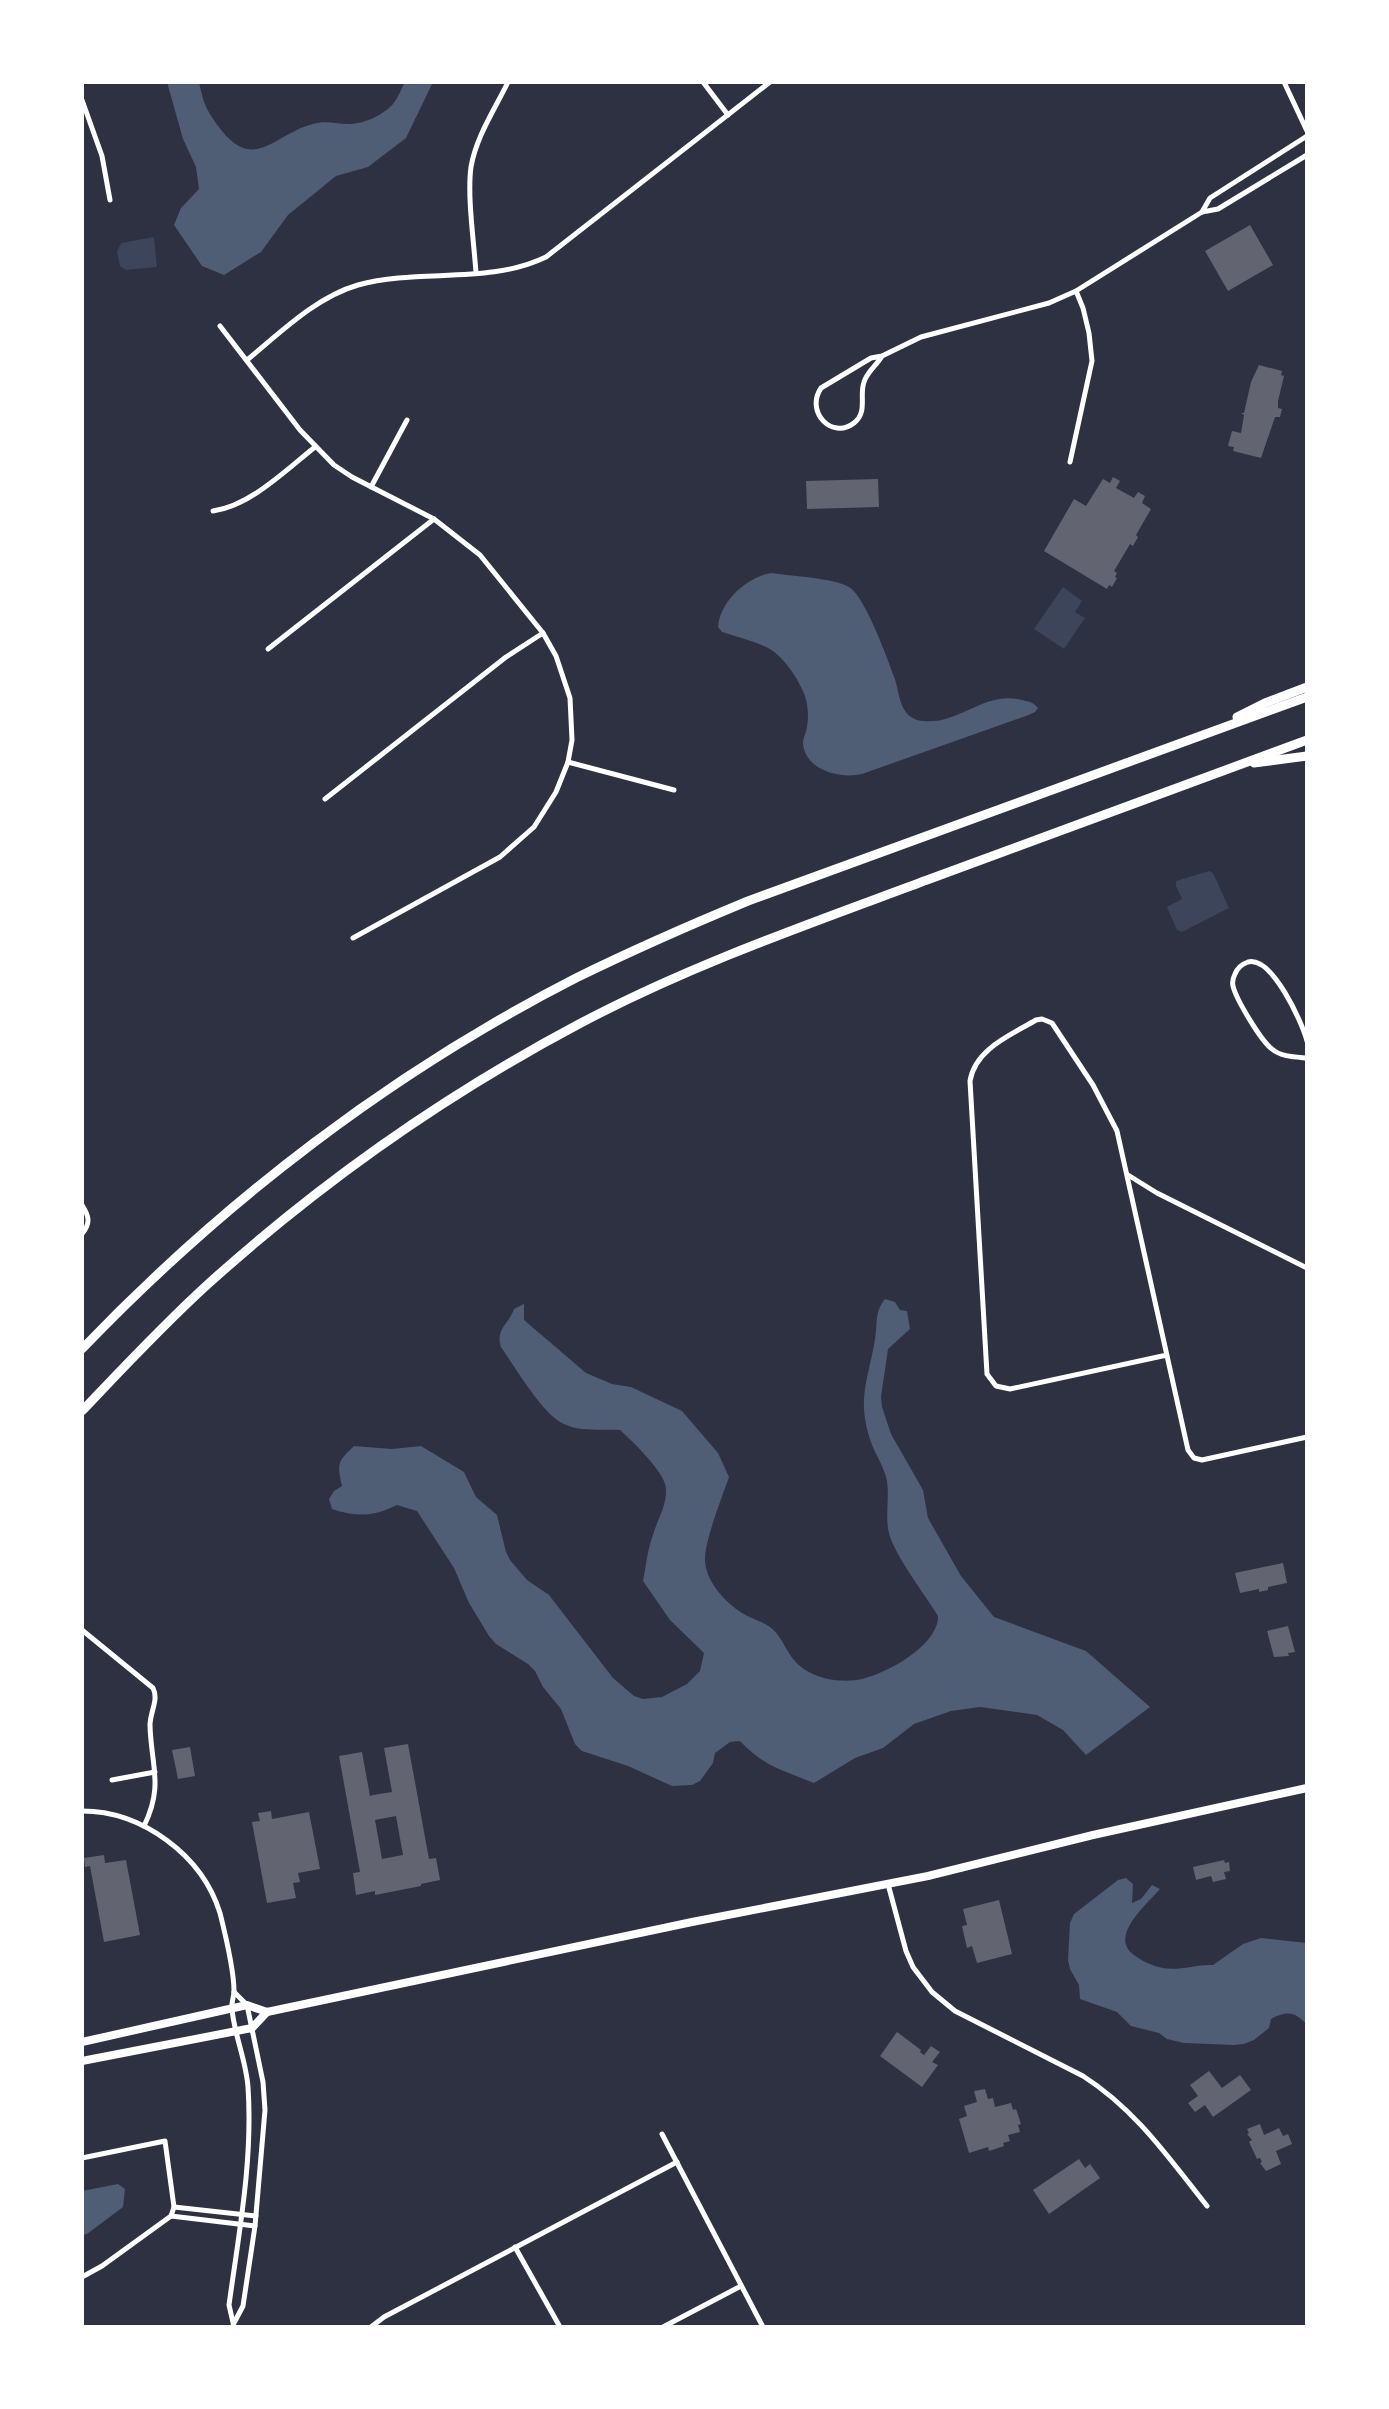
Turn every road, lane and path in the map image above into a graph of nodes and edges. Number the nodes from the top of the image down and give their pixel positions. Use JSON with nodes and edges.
{"nodes":[{"id":1,"x":508,"y":82,"type":"edge"},
{"id":2,"x":703,"y":82,"type":"edge"},
{"id":3,"x":770,"y":82,"type":"edge"},
{"id":4,"x":1284,"y":82,"type":"edge"},
{"id":5,"x":82,"y":100,"type":"edge"},
{"id":6,"x":728,"y":115,"type":"junction"},
{"id":7,"x":1307,"y":133,"type":"edge"},
{"id":8,"x":1307,"y":155,"type":"edge"},
{"id":9,"x":110,"y":200,"type":"dead end"},
{"id":10,"x":1202,"y":212,"type":"junction"},
{"id":11,"x":476,"y":273,"type":"junction"},
{"id":12,"x":1076,"y":291,"type":"junction"},
{"id":13,"x":220,"y":326,"type":"dead end"},
{"id":14,"x":882,"y":356,"type":"junction"},
{"id":15,"x":246,"y":360,"type":"junction"},
{"id":16,"x":407,"y":420,"type":"dead end"},
{"id":17,"x":315,"y":447,"type":"junction"},
{"id":18,"x":1070,"y":462,"type":"dead end"},
{"id":19,"x":371,"y":487,"type":"junction"},
{"id":20,"x":213,"y":511,"type":"dead end"},
{"id":21,"x":434,"y":519,"type":"junction"},
{"id":22,"x":543,"y":633,"type":"junction"},
{"id":23,"x":268,"y":649,"type":"dead end"},
{"id":24,"x":1307,"y":687,"type":"edge"},
{"id":25,"x":1307,"y":697,"type":"edge"},
{"id":26,"x":1196,"y":737,"type":"junction"},
{"id":27,"x":1307,"y":740,"type":"edge"},
{"id":28,"x":1307,"y":756,"type":"edge"},
{"id":29,"x":568,"y":762,"type":"junction"},
{"id":30,"x":1235,"y":766,"type":"junction"},
{"id":31,"x":674,"y":790,"type":"dead end"},
{"id":32,"x":325,"y":799,"type":"dead end"},
{"id":33,"x":353,"y":938,"type":"dead end"},
{"id":34,"x":1307,"y":1041,"type":"edge"},
{"id":35,"x":1307,"y":1058,"type":"edge"},
{"id":36,"x":1128,"y":1175,"type":"junction"},
{"id":37,"x":82,"y":1205,"type":"edge"},
{"id":38,"x":82,"y":1234,"type":"edge"},
{"id":39,"x":1307,"y":1268,"type":"edge"},
{"id":40,"x":82,"y":1349,"type":"edge"},
{"id":41,"x":1167,"y":1355,"type":"junction"},
{"id":42,"x":82,"y":1411,"type":"edge"},
{"id":43,"x":1307,"y":1437,"type":"edge"},
{"id":44,"x":82,"y":1630,"type":"edge"},
{"id":45,"x":155,"y":1772,"type":"junction"},
{"id":46,"x":112,"y":1780,"type":"dead end"},
{"id":47,"x":1307,"y":1788,"type":"edge"},
{"id":48,"x":82,"y":1811,"type":"edge"},
{"id":49,"x":144,"y":1826,"type":"junction"},
{"id":50,"x":888,"y":1884,"type":"junction"},
{"id":51,"x":234,"y":1991,"type":"junction"},
{"id":52,"x":247,"y":2005,"type":"junction"},
{"id":53,"x":231,"y":2008,"type":"junction"},
{"id":54,"x":267,"y":2012,"type":"junction"},
{"id":55,"x":252,"y":2028,"type":"junction"},
{"id":56,"x":237,"y":2031,"type":"junction"},
{"id":57,"x":82,"y":2042,"type":"edge"},
{"id":58,"x":82,"y":2061,"type":"edge"},
{"id":59,"x":662,"y":2134,"type":"dead end"},
{"id":60,"x":82,"y":2158,"type":"edge"},
{"id":61,"x":677,"y":2162,"type":"junction"},
{"id":62,"x":1207,"y":2206,"type":"dead end"},
{"id":63,"x":174,"y":2207,"type":"junction"},
{"id":64,"x":241,"y":2214,"type":"junction"},
{"id":65,"x":171,"y":2216,"type":"junction"},
{"id":66,"x":256,"y":2216,"type":"junction"},
{"id":67,"x":240,"y":2224,"type":"junction"},
{"id":68,"x":255,"y":2226,"type":"junction"},
{"id":69,"x":515,"y":2247,"type":"junction"},
{"id":70,"x":82,"y":2277,"type":"edge"},
{"id":71,"x":741,"y":2286,"type":"junction"},
{"id":72,"x":234,"y":2325,"type":"edge"},
{"id":73,"x":371,"y":2327,"type":"edge"},
{"id":74,"x":560,"y":2327,"type":"edge"},
{"id":75,"x":663,"y":2327,"type":"edge"},
{"id":76,"x":763,"y":2327,"type":"edge"}],
"edges":[{"from":1,"to":11,"type":"street"},
{"from":2,"to":6,"type":"street"},
{"from":3,"to":6,"type":"street"},
{"from":4,"to":7,"type":"street"},
{"from":5,"to":9,"type":"street"},
{"from":6,"to":11,"type":"street"},
{"from":7,"to":10,"type":"street"},
{"from":8,"to":10,"type":"street"},
{"from":10,"to":12,"type":"street"},
{"from":11,"to":15,"type":"street"},
{"from":12,"to":14,"type":"street"},
{"from":12,"to":18,"type":"street"},
{"from":13,"to":15,"type":"street"},
{"from":14,"to":14,"type":"street"},
{"from":15,"to":17,"type":"street"},
{"from":16,"to":19,"type":"street"},
{"from":17,"to":19,"type":"street"},
{"from":17,"to":20,"type":"street"},
{"from":19,"to":21,"type":"street"},
{"from":21,"to":22,"type":"street"},
{"from":21,"to":23,"type":"street"},
{"from":22,"to":29,"type":"street"},
{"from":22,"to":32,"type":"street"},
{"from":24,"to":26,"type":"highway"},
{"from":25,"to":26,"type":"highway"},
{"from":26,"to":40,"type":"highway"},
{"from":27,"to":30,"type":"highway"},
{"from":28,"to":30,"type":"highway"},
{"from":29,"to":31,"type":"street"},
{"from":29,"to":33,"type":"street"},
{"from":30,"to":42,"type":"highway"},
{"from":34,"to":35,"type":"street"},
{"from":36,"to":39,"type":"street"},
{"from":36,"to":41,"type":"street"},
{"from":36,"to":41,"type":"street"},
{"from":37,"to":38,"type":"street"},
{"from":41,"to":43,"type":"street"},
{"from":44,"to":45,"type":"street"},
{"from":45,"to":46,"type":"street"},
{"from":45,"to":49,"type":"street"},
{"from":47,"to":50,"type":"main road"},
{"from":48,"to":49,"type":"street"},
{"from":49,"to":51,"type":"street"},
{"from":50,"to":54,"type":"main road"},
{"from":50,"to":62,"type":"street"},
{"from":51,"to":52,"type":"street"},
{"from":51,"to":53,"type":"street"},
{"from":52,"to":53,"type":"main road"},
{"from":52,"to":54,"type":"main road"},
{"from":52,"to":55,"type":"street"},
{"from":53,"to":56,"type":"street"},
{"from":53,"to":57,"type":"main road"},
{"from":54,"to":55,"type":"main road"},
{"from":55,"to":56,"type":"main road"},
{"from":55,"to":66,"type":"street"},
{"from":56,"to":58,"type":"main road"},
{"from":56,"to":64,"type":"street"},
{"from":59,"to":61,"type":"street"},
{"from":60,"to":63,"type":"street"},
{"from":61,"to":69,"type":"street"},
{"from":61,"to":71,"type":"street"},
{"from":63,"to":64,"type":"street"},
{"from":63,"to":65,"type":"street"},
{"from":64,"to":66,"type":"street"},
{"from":64,"to":67,"type":"street"},
{"from":65,"to":67,"type":"street"},
{"from":65,"to":70,"type":"street"},
{"from":66,"to":68,"type":"street"},
{"from":67,"to":68,"type":"street"},
{"from":67,"to":72,"type":"street"},
{"from":68,"to":72,"type":"street"},
{"from":69,"to":73,"type":"street"},
{"from":69,"to":74,"type":"street"},
{"from":71,"to":75,"type":"street"},
{"from":71,"to":76,"type":"street"}]}
